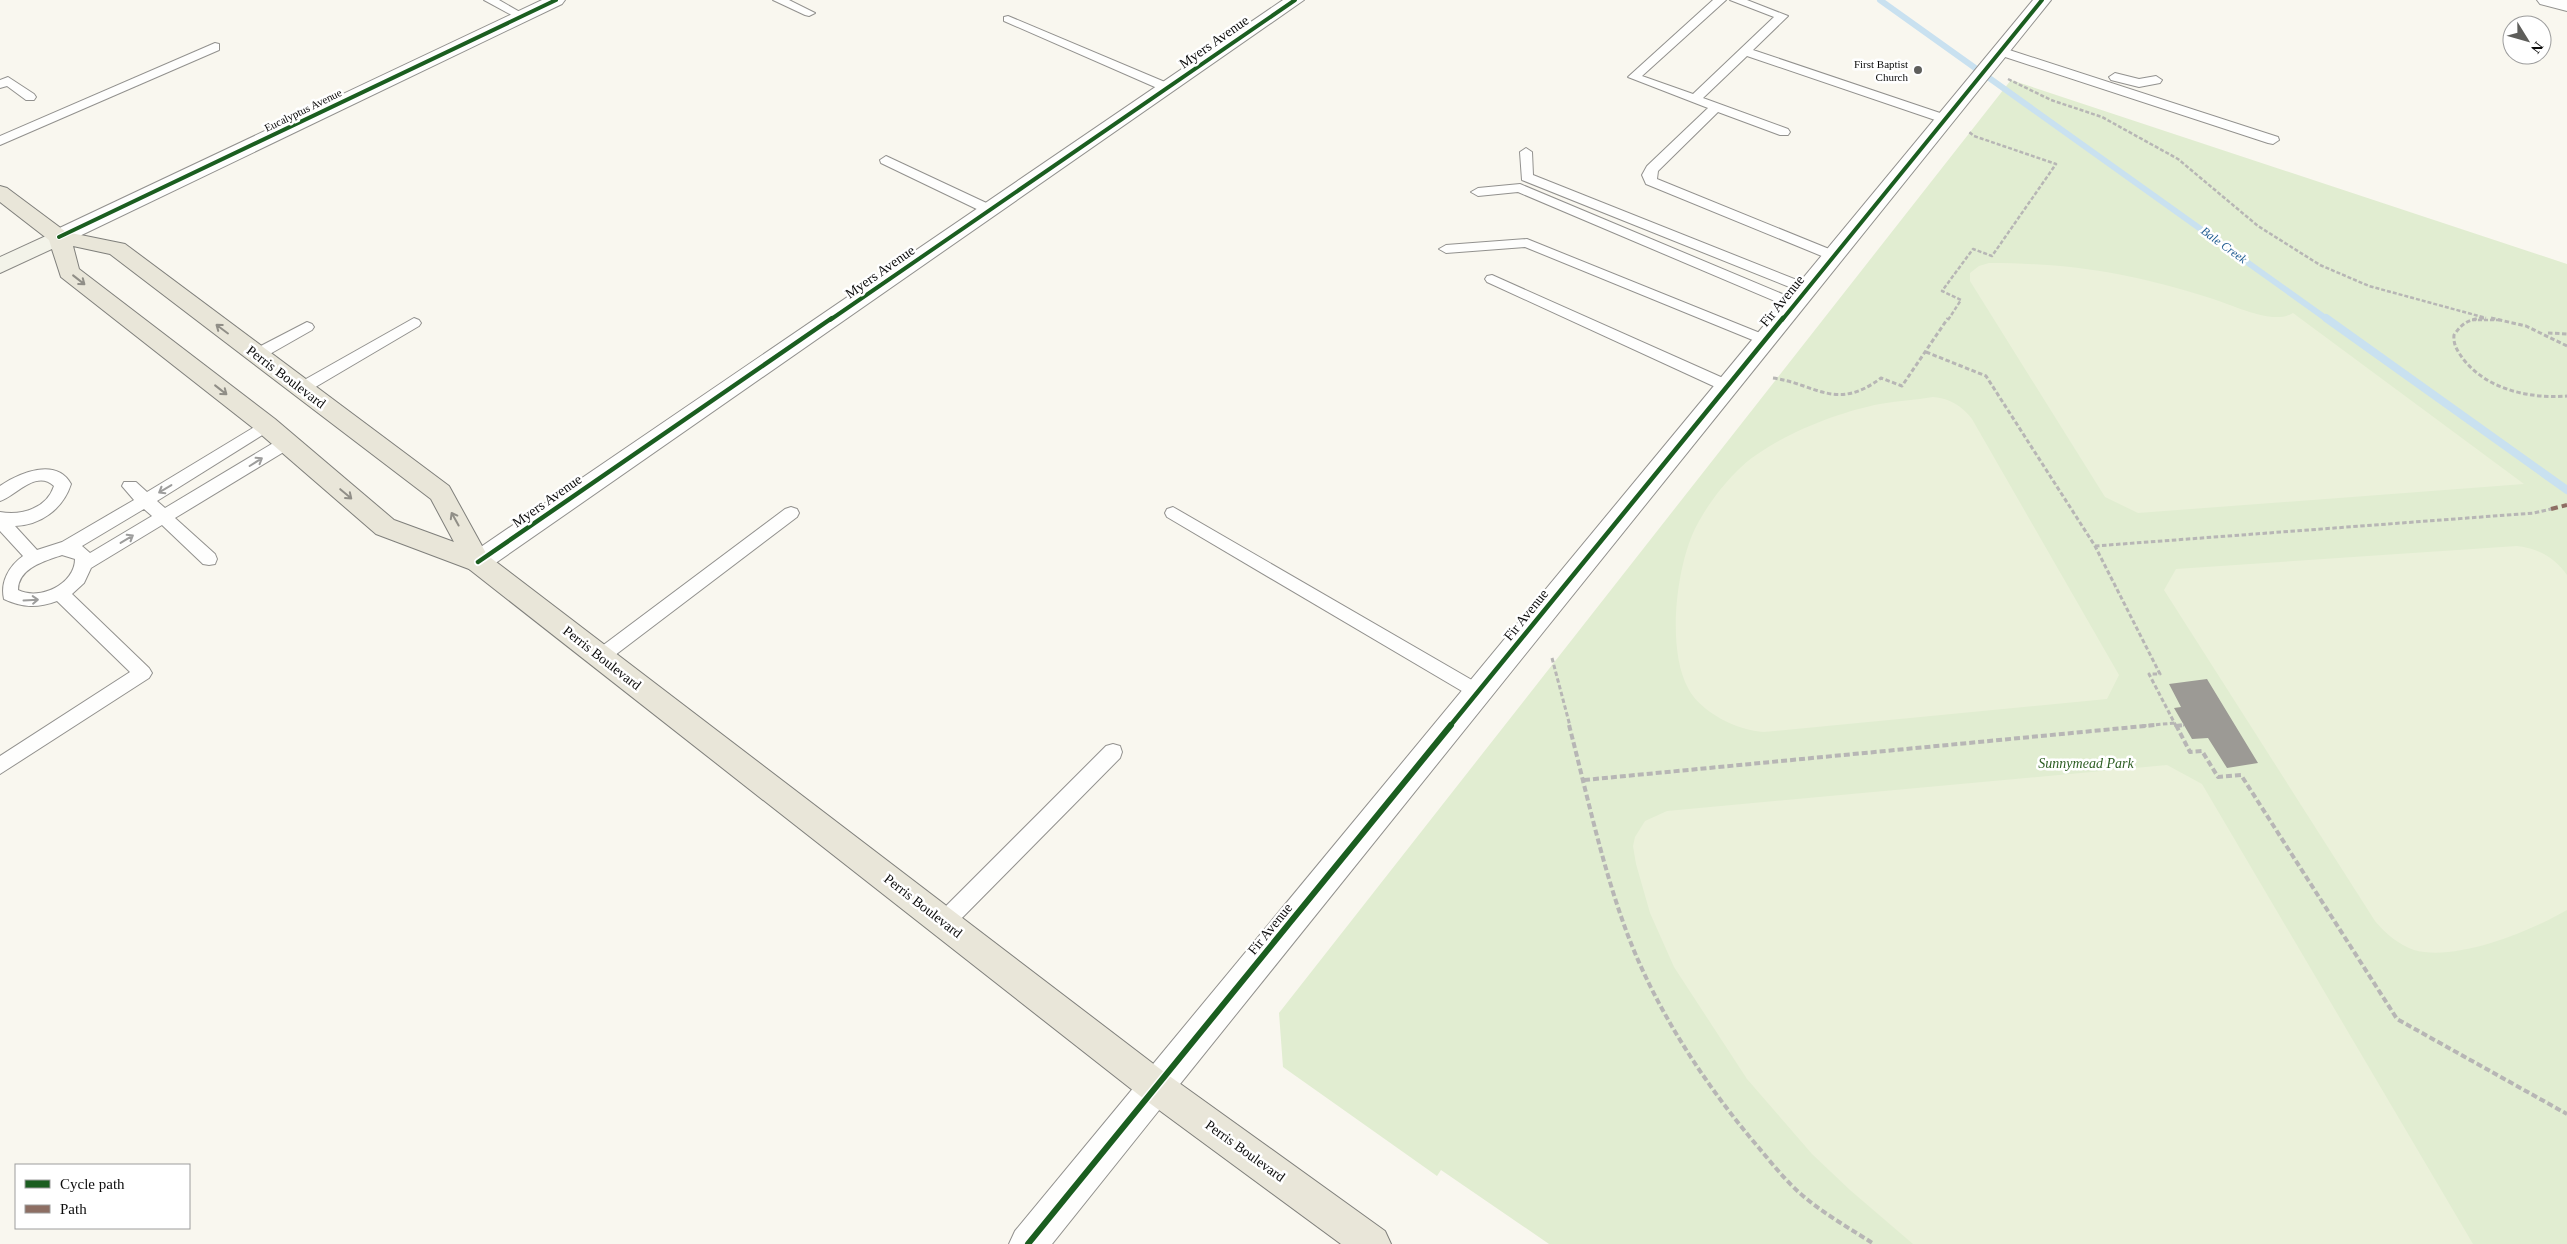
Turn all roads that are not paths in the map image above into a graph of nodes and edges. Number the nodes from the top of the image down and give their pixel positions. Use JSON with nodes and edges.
{"nodes":[{"id":1,"x":490,"y":0,"type":"edge"},
{"id":2,"x":556,"y":0,"type":"edge"},
{"id":3,"x":779,"y":0,"type":"edge"},
{"id":4,"x":1295,"y":0,"type":"edge"},
{"id":5,"x":1720,"y":0,"type":"edge"},
{"id":6,"x":1736,"y":0,"type":"edge"},
{"id":7,"x":2042,"y":0,"type":"edge"},
{"id":8,"x":2546,"y":0,"type":"edge"},
{"id":9,"x":2567,"y":6,"type":"edge"},
{"id":10,"x":809,"y":13,"type":"dead end"},
{"id":11,"x":521,"y":16,"type":"junction"},
{"id":12,"x":1008,"y":20,"type":"dead end"},
{"id":13,"x":215,"y":47,"type":"dead end"},
{"id":14,"x":1745,"y":51,"type":"junction"},
{"id":15,"x":1994,"y":58,"type":"junction"},
{"id":16,"x":2156,"y":80,"type":"dead end"},
{"id":17,"x":0,"y":84,"type":"edge"},
{"id":18,"x":1168,"y":88,"type":"junction"},
{"id":19,"x":30,"y":97,"type":"dead end"},
{"id":20,"x":1695,"y":99,"type":"junction"},
{"id":21,"x":1716,"y":107,"type":"junction"},
{"id":22,"x":1956,"y":125,"type":"junction"},
{"id":23,"x":1784,"y":132,"type":"dead end"},
{"id":24,"x":2273,"y":140,"type":"dead end"},
{"id":25,"x":0,"y":141,"type":"edge"},
{"id":26,"x":1526,"y":152,"type":"dead end"},
{"id":27,"x":886,"y":160,"type":"dead end"},
{"id":28,"x":0,"y":192,"type":"edge"},
{"id":29,"x":1478,"y":192,"type":"dead end"},
{"id":30,"x":990,"y":210,"type":"junction"},
{"id":31,"x":59,"y":237,"type":"junction"},
{"id":32,"x":1446,"y":249,"type":"dead end"},
{"id":33,"x":1834,"y":256,"type":"junction"},
{"id":34,"x":0,"y":266,"type":"edge"},
{"id":35,"x":1492,"y":279,"type":"dead end"},
{"id":36,"x":1800,"y":296,"type":"junction"},
{"id":37,"x":414,"y":322,"type":"dead end"},
{"id":38,"x":307,"y":327,"type":"dead end"},
{"id":39,"x":1765,"y":340,"type":"junction"},
{"id":40,"x":256,"y":355,"type":"junction"},
{"id":41,"x":1727,"y":386,"type":"junction"},
{"id":42,"x":302,"y":388,"type":"junction"},
{"id":43,"x":266,"y":425,"type":"junction"},
{"id":44,"x":286,"y":444,"type":"junction"},
{"id":45,"x":130,"y":486,"type":"dead end"},
{"id":46,"x":0,"y":495,"type":"edge"},
{"id":47,"x":146,"y":501,"type":"junction"},
{"id":48,"x":791,"y":513,"type":"dead end"},
{"id":49,"x":1173,"y":513,"type":"dead end"},
{"id":50,"x":164,"y":518,"type":"junction"},
{"id":51,"x":0,"y":519,"type":"edge"},
{"id":52,"x":64,"y":549,"type":"junction"},
{"id":53,"x":33,"y":557,"type":"junction"},
{"id":54,"x":209,"y":559,"type":"dead end"},
{"id":55,"x":478,"y":562,"type":"junction"},
{"id":56,"x":85,"y":564,"type":"junction"},
{"id":57,"x":60,"y":592,"type":"junction"},
{"id":58,"x":600,"y":657,"type":"junction"},
{"id":59,"x":1478,"y":692,"type":"junction"},
{"id":60,"x":1113,"y":752,"type":"dead end"},
{"id":61,"x":0,"y":766,"type":"edge"},
{"id":62,"x":944,"y":922,"type":"junction"},
{"id":63,"x":1156,"y":1087,"type":"junction"},
{"id":64,"x":1028,"y":1244,"type":"edge"},
{"id":65,"x":1372,"y":1244,"type":"edge"}],
"edges":[{"from":1,"to":11,"type":"lane"},
{"from":2,"to":11,"type":"street","name":"Eucalyptus Avenue"},
{"from":3,"to":10,"type":"lane"},
{"from":4,"to":18,"type":"street","name":"Myers Avenue"},
{"from":5,"to":20,"type":"lane"},
{"from":6,"to":14,"type":"lane"},
{"from":7,"to":15,"type":"street","name":"Fir Avenue"},
{"from":8,"to":9,"type":"street"},
{"from":11,"to":31,"type":"street","name":"Eucalyptus Avenue"},
{"from":12,"to":18,"type":"lane"},
{"from":13,"to":25,"type":"lane"},
{"from":14,"to":20,"type":"lane"},
{"from":14,"to":22,"type":"lane"},
{"from":15,"to":16,"type":"lane"},
{"from":15,"to":22,"type":"street","name":"Fir Avenue"},
{"from":15,"to":24,"type":"lane"},
{"from":17,"to":19,"type":"lane"},
{"from":18,"to":30,"type":"street","name":"Myers Avenue"},
{"from":20,"to":21,"type":"lane"},
{"from":21,"to":23,"type":"lane"},
{"from":21,"to":33,"type":"lane"},
{"from":22,"to":33,"type":"street","name":"Fir Avenue"},
{"from":26,"to":36,"type":"lane"},
{"from":27,"to":30,"type":"lane"},
{"from":28,"to":31,"type":"main road","name":"Perris Boulevard"},
{"from":29,"to":36,"type":"lane"},
{"from":30,"to":55,"type":"street","name":"Myers Avenue"},
{"from":31,"to":34,"type":"main road","name":"Eucalyptus Avenue"},
{"from":40,"to":31,"type":"main road","name":"Perris Boulevard","one_way":true},
{"from":31,"to":43,"type":"main road","name":"Perris Boulevard","one_way":true},
{"from":32,"to":39,"type":"lane"},
{"from":33,"to":36,"type":"street","name":"Fir Avenue"},
{"from":35,"to":41,"type":"lane"},
{"from":36,"to":39,"type":"street","name":"Fir Avenue"},
{"from":37,"to":42,"type":"lane"},
{"from":38,"to":40,"type":"lane"},
{"from":39,"to":41,"type":"street","name":"Fir Avenue"},
{"from":40,"to":42,"type":"main road","name":"Perris Boulevard"},
{"from":41,"to":59,"type":"street","name":"Fir Avenue"},
{"from":55,"to":42,"type":"main road","name":"Perris Boulevard","one_way":true},
{"from":43,"to":44,"type":"main road","name":"Perris Boulevard"},
{"from":43,"to":47,"type":"lane","one_way":true},
{"from":50,"to":44,"type":"lane","one_way":true},
{"from":44,"to":55,"type":"main road","name":"Perris Boulevard","one_way":true},
{"from":45,"to":47,"type":"lane"},
{"from":46,"to":51,"type":"lane"},
{"from":47,"to":50,"type":"lane"},
{"from":47,"to":52,"type":"lane"},
{"from":48,"to":58,"type":"lane"},
{"from":49,"to":59,"type":"lane"},
{"from":50,"to":54,"type":"lane"},
{"from":56,"to":50,"type":"lane","one_way":true},
{"from":51,"to":53,"type":"lane"},
{"from":52,"to":53,"type":"lane"},
{"from":52,"to":56,"type":"lane"},
{"from":53,"to":57,"type":"lane","one_way":true},
{"from":55,"to":58,"type":"main road","name":"Perris Boulevard"},
{"from":56,"to":57,"type":"lane"},
{"from":57,"to":61,"type":"lane"},
{"from":58,"to":62,"type":"main road","name":"Perris Boulevard"},
{"from":59,"to":63,"type":"street","name":"Fir Avenue"},
{"from":60,"to":62,"type":"lane"},
{"from":62,"to":63,"type":"main road","name":"Perris Boulevard"},
{"from":63,"to":64,"type":"street","name":"Fir Avenue"},
{"from":63,"to":65,"type":"main road","name":"Perris Boulevard"}]}
